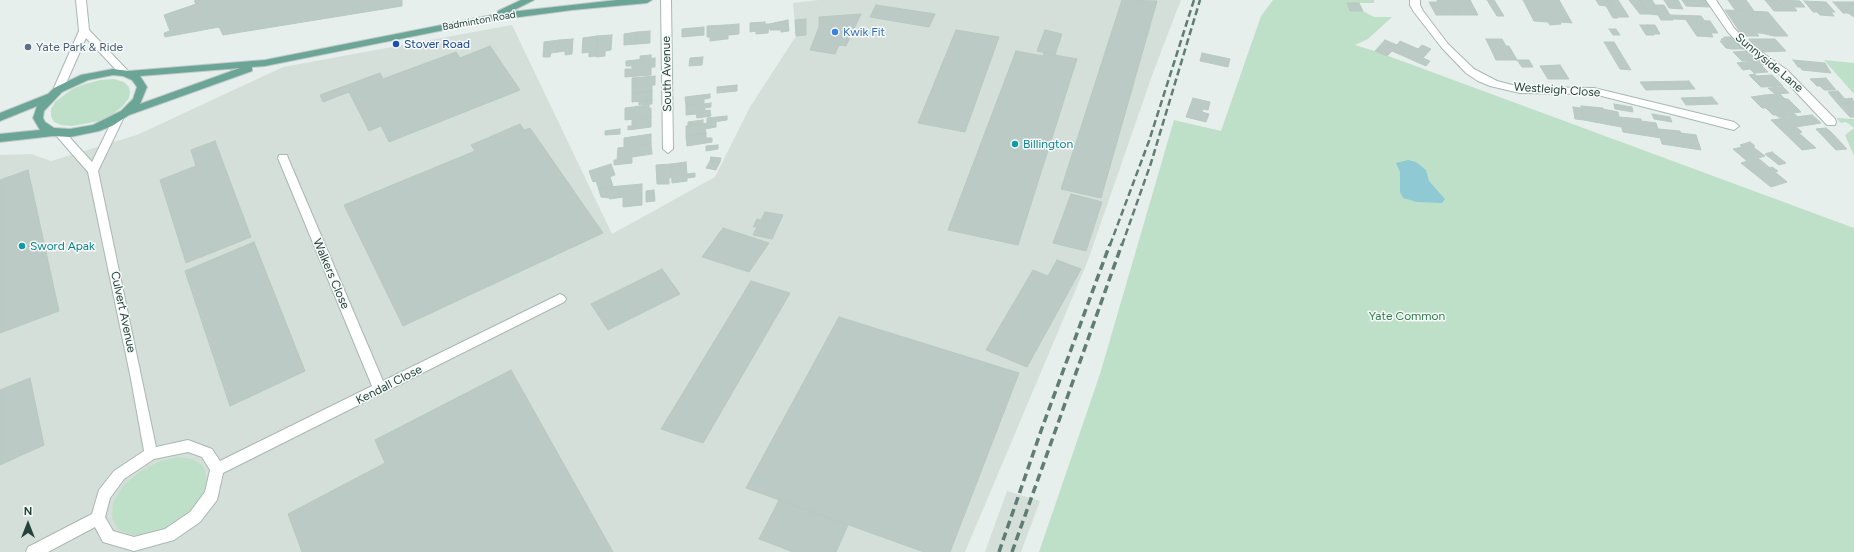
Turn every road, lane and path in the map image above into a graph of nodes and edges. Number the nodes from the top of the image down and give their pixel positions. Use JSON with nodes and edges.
{"nodes":[{"id":1,"x":81,"y":0,"type":"edge"},
{"id":2,"x":529,"y":0,"type":"edge"},
{"id":3,"x":560,"y":0,"type":"edge"},
{"id":4,"x":581,"y":0,"type":"edge"},
{"id":5,"x":647,"y":0,"type":"edge"},
{"id":6,"x":666,"y":0,"type":"edge"},
{"id":7,"x":1415,"y":0,"type":"edge"},
{"id":8,"x":1711,"y":0,"type":"edge"},
{"id":9,"x":572,"y":7,"type":"junction"},
{"id":10,"x":489,"y":18,"type":"junction"},
{"id":11,"x":84,"y":32,"type":"junction"},
{"id":12,"x":265,"y":63,"type":"junction"},
{"id":13,"x":127,"y":74,"type":"junction"},
{"id":14,"x":54,"y":93,"type":"junction"},
{"id":15,"x":122,"y":115,"type":"junction"},
{"id":16,"x":0,"y":117,"type":"edge"},
{"id":17,"x":1831,"y":122,"type":"dead end"},
{"id":18,"x":1734,"y":126,"type":"dead end"},
{"id":19,"x":56,"y":133,"type":"junction"},
{"id":20,"x":0,"y":138,"type":"edge"},
{"id":21,"x":668,"y":149,"type":"dead end"},
{"id":22,"x":283,"y":158,"type":"dead end"},
{"id":23,"x":93,"y":171,"type":"junction"},
{"id":24,"x":560,"y":299,"type":"dead end"},
{"id":25,"x":380,"y":389,"type":"junction"},
{"id":26,"x":152,"y":454,"type":"junction"},
{"id":27,"x":217,"y":469,"type":"junction"},
{"id":28,"x":98,"y":518,"type":"junction"},
{"id":29,"x":33,"y":552,"type":"edge"}],
"edges":[{"from":1,"to":11,"type":"street"},
{"from":2,"to":10,"type":"main road"},
{"from":3,"to":9,"type":"main road"},
{"from":4,"to":9,"type":"main road"},
{"from":5,"to":9,"type":"main road","name":"Badminton Road"},
{"from":6,"to":21,"type":"street","name":"South Avenue"},
{"from":7,"to":18,"type":"street","name":"Westleigh Close"},
{"from":8,"to":17,"type":"street","name":"Sunnyside Lane"},
{"from":9,"to":10,"type":"main road","name":"Badminton Road"},
{"from":10,"to":12,"type":"main road","name":"Badminton Road"},
{"from":11,"to":13,"type":"street"},
{"from":11,"to":14,"type":"street"},
{"from":12,"to":13,"type":"main road","name":"Badminton Road"},
{"from":12,"to":15,"type":"main road","name":"Badminton Road"},
{"from":13,"to":14,"type":"main road","name":"Badminton Road"},
{"from":13,"to":15,"type":"main road"},
{"from":14,"to":16,"type":"main road"},
{"from":14,"to":19,"type":"main road"},
{"from":15,"to":19,"type":"main road"},
{"from":15,"to":23,"type":"street"},
{"from":19,"to":20,"type":"main road"},
{"from":19,"to":23,"type":"street","name":"Culvert Avenue"},
{"from":22,"to":25,"type":"street","name":"Walkers Close"},
{"from":23,"to":26,"type":"street","name":"Culvert Avenue"},
{"from":24,"to":25,"type":"street","name":"Kendall Close"},
{"from":25,"to":27,"type":"street","name":"Kendall Close"},
{"from":26,"to":27,"type":"street"},
{"from":26,"to":28,"type":"street"},
{"from":27,"to":28,"type":"street"},
{"from":28,"to":29,"type":"street"}]}
